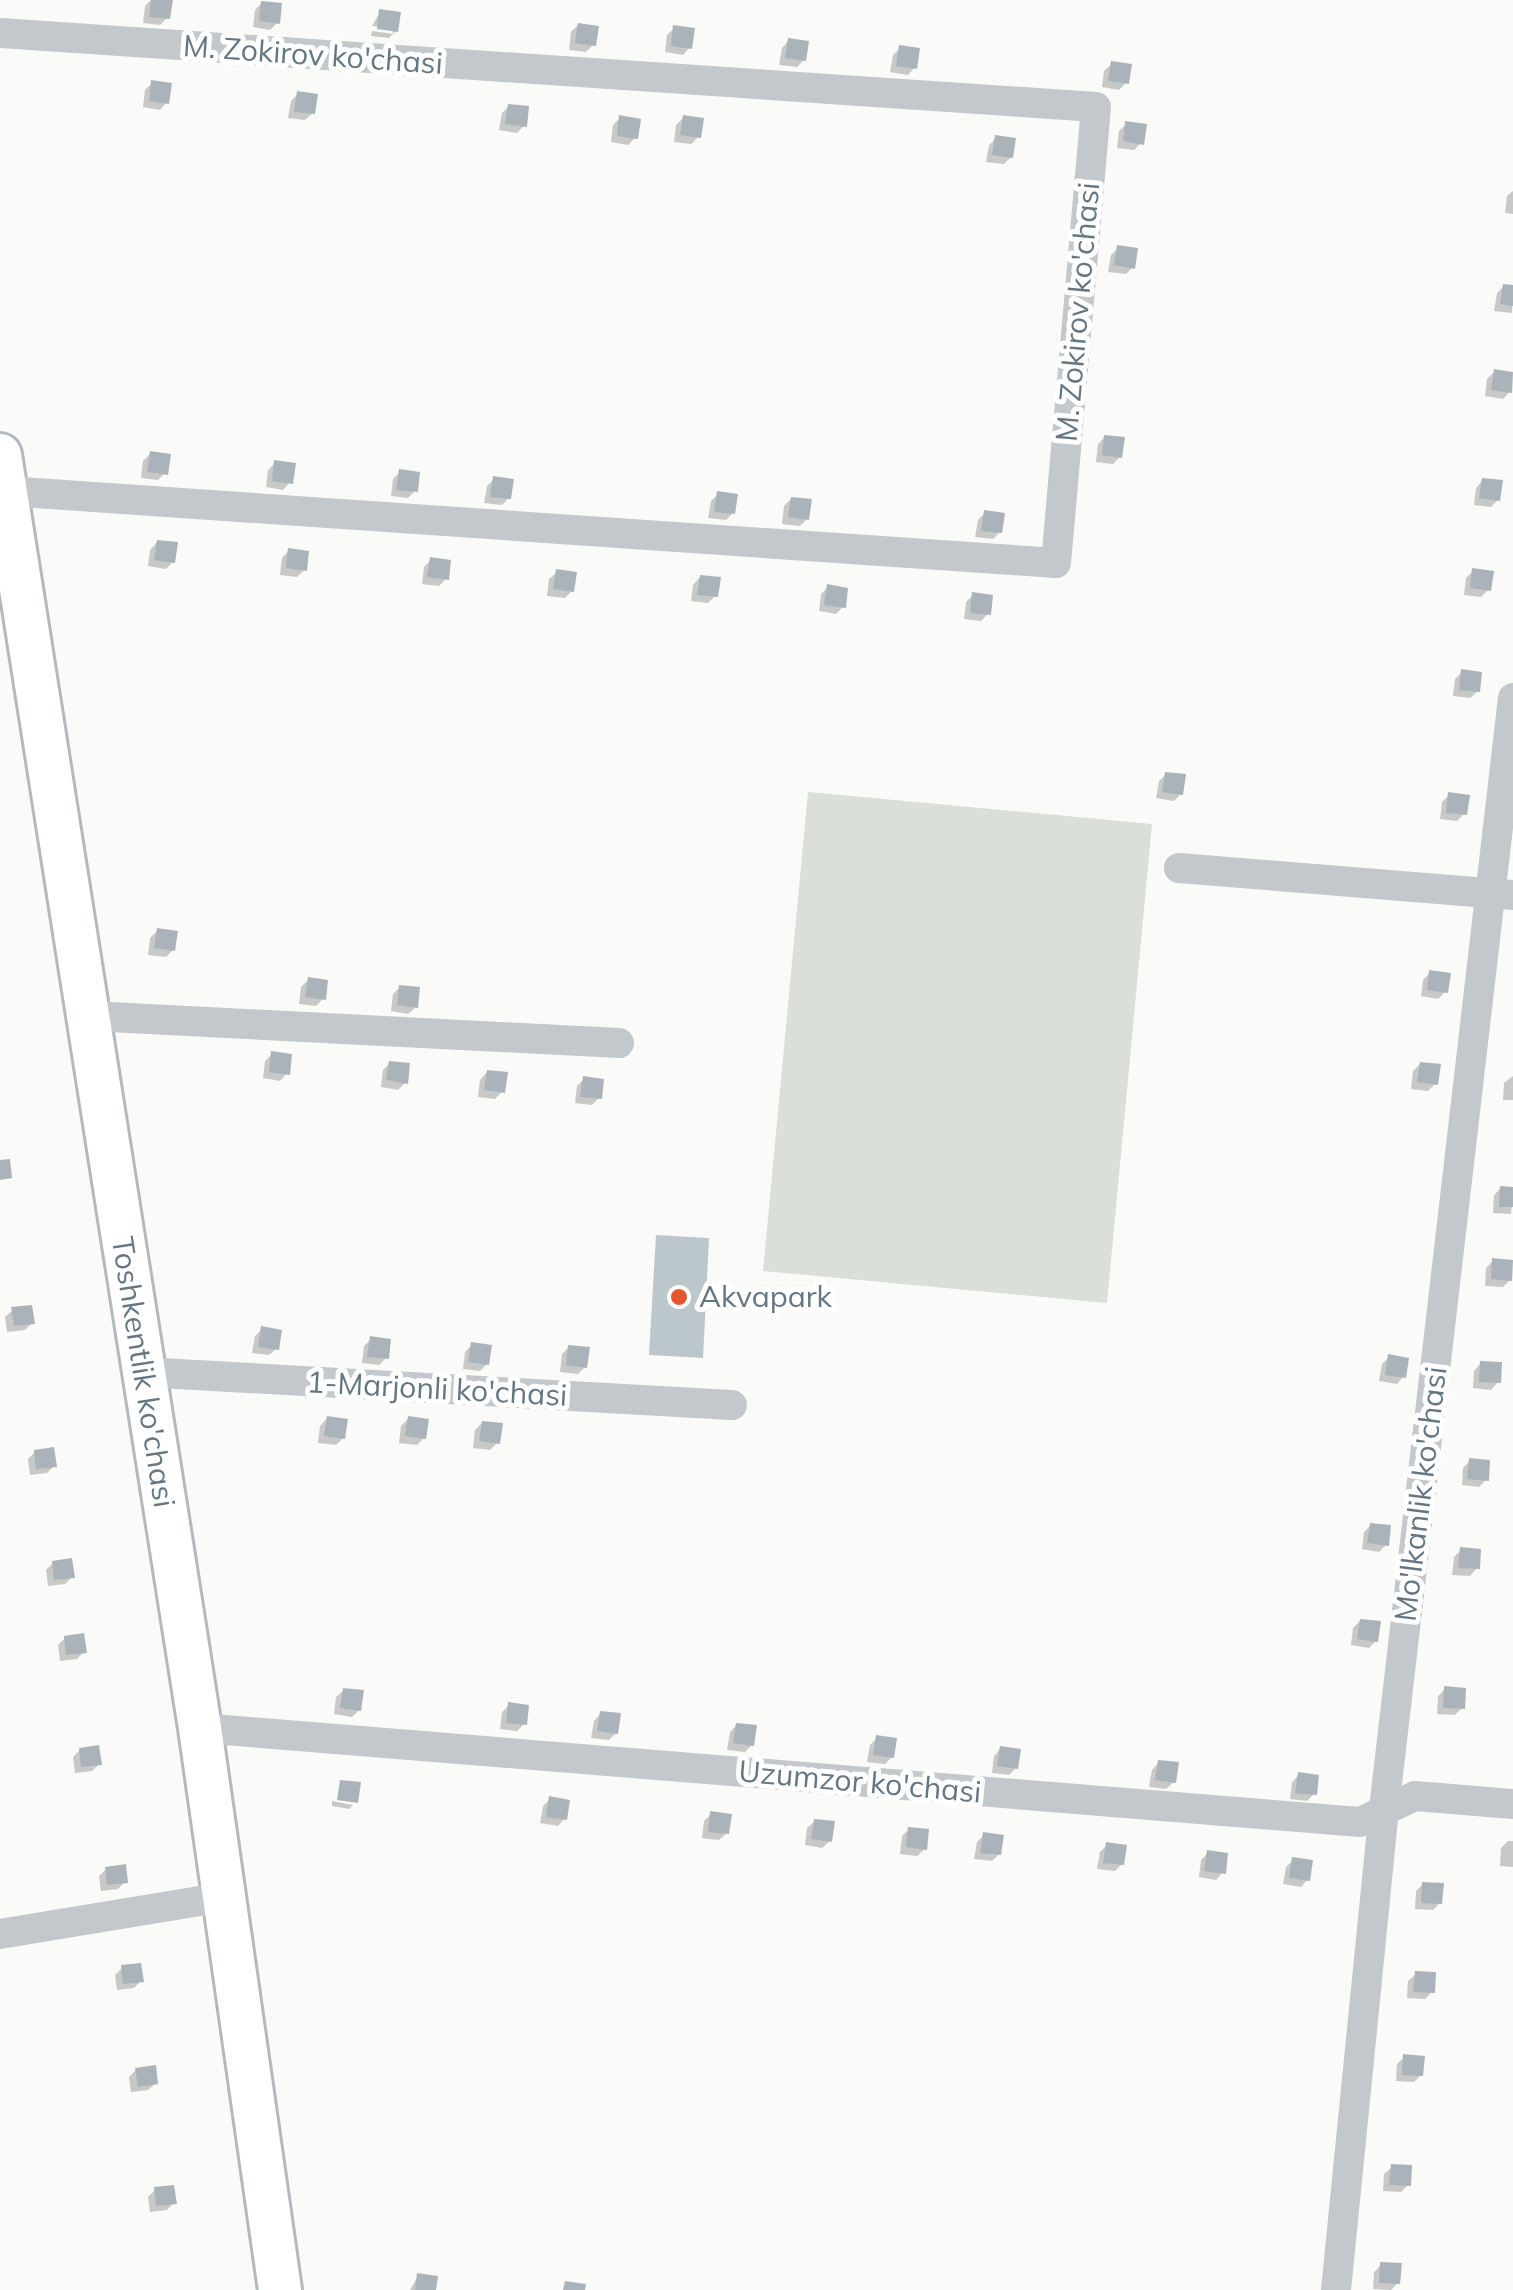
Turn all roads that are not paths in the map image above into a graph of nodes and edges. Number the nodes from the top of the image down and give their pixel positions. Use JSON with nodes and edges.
{"nodes":[{"id":1,"x":0,"y":34,"type":"edge"},
{"id":2,"x":3,"y":473,"type":"edge"},
{"id":3,"x":1513,"y":698,"type":"edge"},
{"id":4,"x":1179,"y":868,"type":"dead end"},
{"id":5,"x":1502,"y":894,"type":"edge"},
{"id":6,"x":90,"y":1016,"type":"junction"},
{"id":7,"x":619,"y":1043,"type":"dead end"},
{"id":8,"x":142,"y":1372,"type":"junction"},
{"id":9,"x":732,"y":1404,"type":"dead end"},
{"id":10,"x":200,"y":1728,"type":"junction"},
{"id":11,"x":1513,"y":1804,"type":"edge"},
{"id":12,"x":1384,"y":1810,"type":"junction"},
{"id":13,"x":224,"y":1897,"type":"junction"},
{"id":14,"x":0,"y":1934,"type":"edge"},
{"id":15,"x":280,"y":2290,"type":"edge"},
{"id":16,"x":1336,"y":2290,"type":"edge"}],
"edges":[{"from":1,"to":2,"type":"street","name":"M. Zokirov ko'chasi"},
{"from":2,"to":6,"type":"main road","name":"Toshkentlik ko'chasi"},
{"from":3,"to":5,"type":"street","name":"Mo'lkanlik ko'chasi"},
{"from":4,"to":5,"type":"street"},
{"from":5,"to":12,"type":"street","name":"Mo'lkanlik ko'chasi"},
{"from":6,"to":7,"type":"street"},
{"from":6,"to":8,"type":"main road","name":"Toshkentlik ko'chasi"},
{"from":8,"to":9,"type":"street","name":"1-Marjonli ko'chasi"},
{"from":8,"to":10,"type":"main road","name":"Toshkentlik ko'chasi"},
{"from":10,"to":12,"type":"street","name":"Uzumzor ko'chasi"},
{"from":10,"to":13,"type":"main road","name":"Toshkentlik ko'chasi"},
{"from":11,"to":12,"type":"street","name":"Uzumzor ko'chasi"},
{"from":12,"to":16,"type":"street","name":"Mo'lkanlik ko'chasi"},
{"from":13,"to":14,"type":"street"},
{"from":13,"to":15,"type":"main road","name":"Toshkentlik ko'chasi"}]}
